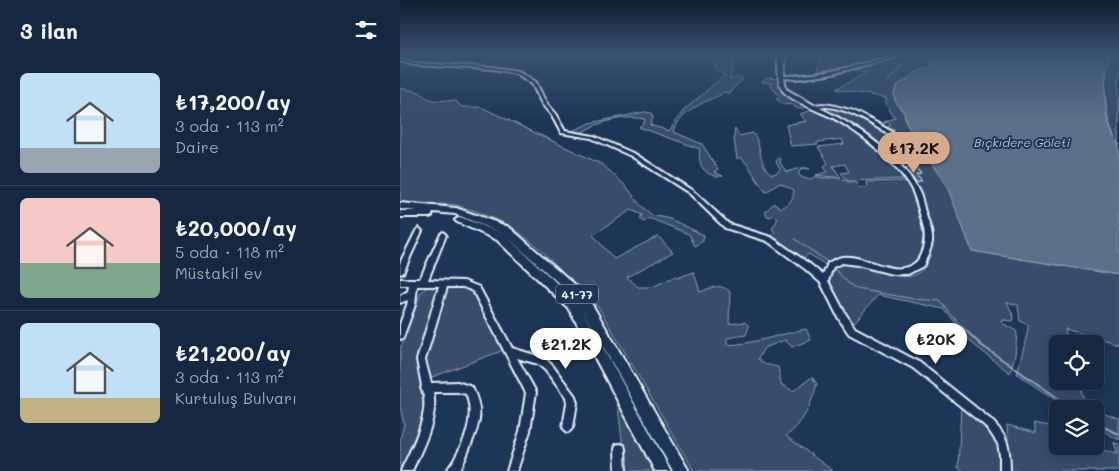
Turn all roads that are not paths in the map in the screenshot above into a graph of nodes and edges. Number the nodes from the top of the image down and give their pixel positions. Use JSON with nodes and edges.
{"nodes":[{"id":1,"x":524,"y":76,"type":"edge"},
{"id":2,"x":812,"y":76,"type":"edge"},
{"id":3,"x":781,"y":77,"type":"joint"},
{"id":4,"x":813,"y":106,"type":"junction"},
{"id":5,"x":890,"y":133,"type":"dead end"},
{"id":6,"x":400,"y":206,"type":"edge"},
{"id":7,"x":400,"y":214,"type":"edge"},
{"id":8,"x":419,"y":231,"type":"dead end"},
{"id":9,"x":443,"y":235,"type":"dead end"},
{"id":10,"x":400,"y":271,"type":"edge"},
{"id":11,"x":824,"y":281,"type":"junction"},
{"id":12,"x":400,"y":282,"type":"edge"},
{"id":13,"x":413,"y":282,"type":"junction"},
{"id":14,"x":423,"y":282,"type":"junction"},
{"id":15,"x":444,"y":283,"type":"junction"},
{"id":16,"x":412,"y":293,"type":"junction"},
{"id":17,"x":400,"y":300,"type":"edge"},
{"id":18,"x":400,"y":336,"type":"edge"},
{"id":19,"x":509,"y":351,"type":"junction"},
{"id":20,"x":426,"y":388,"type":"junction"},
{"id":21,"x":568,"y":426,"type":"dead end"},
{"id":22,"x":620,"y":449,"type":"dead end"},
{"id":23,"x":406,"y":471,"type":"edge"},
{"id":24,"x":452,"y":471,"type":"edge"},
{"id":25,"x":512,"y":471,"type":"edge"},
{"id":26,"x":621,"y":471,"type":"edge"},
{"id":27,"x":662,"y":471,"type":"edge"},
{"id":28,"x":681,"y":471,"type":"edge"},
{"id":29,"x":1005,"y":471,"type":"edge"}],
"edges":[{"from":1,"to":11,"type":"street"},
{"from":2,"to":3,"type":"street"},
{"from":3,"to":4,"type":"street"},
{"from":4,"to":5,"type":"street"},
{"from":4,"to":11,"type":"street"},
{"from":6,"to":28,"type":"highway","number":"41-77"},
{"from":7,"to":27,"type":"highway","number":"41-77"},
{"from":8,"to":10,"type":"street"},
{"from":9,"to":14,"type":"street"},
{"from":11,"to":29,"type":"street"},
{"from":12,"to":13,"type":"street"},
{"from":13,"to":14,"type":"street"},
{"from":13,"to":16,"type":"street"},
{"from":14,"to":15,"type":"street"},
{"from":15,"to":19,"type":"street"},
{"from":15,"to":20,"type":"street"},
{"from":16,"to":17,"type":"street"},
{"from":16,"to":18,"type":"street"},
{"from":19,"to":21,"type":"street"},
{"from":19,"to":25,"type":"street"},
{"from":20,"to":23,"type":"street"},
{"from":20,"to":24,"type":"street"},
{"from":22,"to":26,"type":"street"}]}
